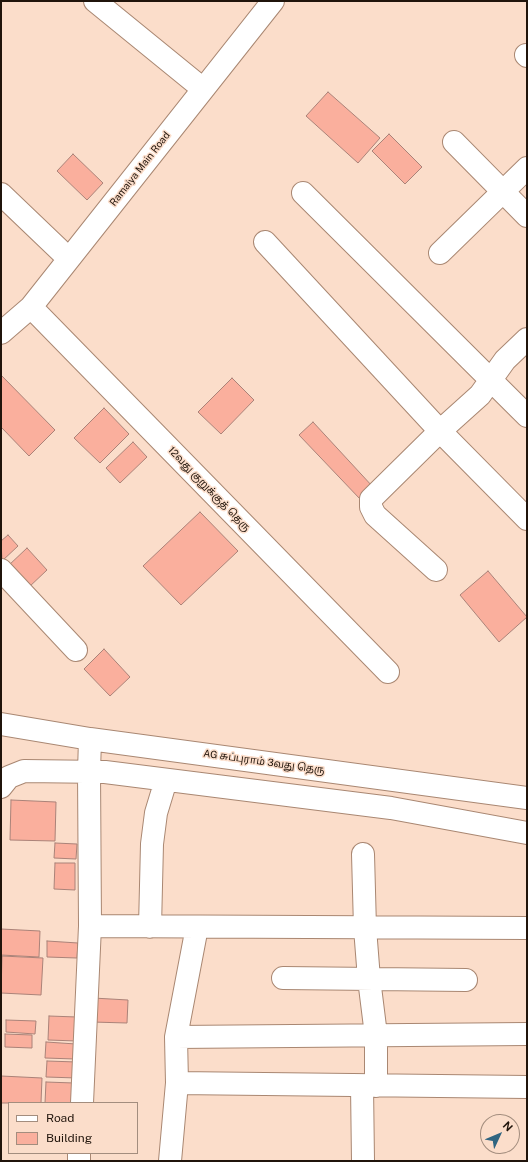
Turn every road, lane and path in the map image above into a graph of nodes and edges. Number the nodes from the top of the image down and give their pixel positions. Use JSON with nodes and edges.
{"nodes":[{"id":1,"x":95,"y":1,"type":"edge"},
{"id":2,"x":273,"y":1,"type":"edge"},
{"id":3,"x":203,"y":90,"type":"junction"},
{"id":4,"x":454,"y":142,"type":"dead end"},
{"id":5,"x":527,"y":168,"type":"edge"},
{"id":6,"x":303,"y":193,"type":"dead end"},
{"id":7,"x":504,"y":193,"type":"junction"},
{"id":8,"x":1,"y":194,"type":"edge"},
{"id":9,"x":527,"y":216,"type":"edge"},
{"id":10,"x":265,"y":242,"type":"dead end"},
{"id":11,"x":440,"y":253,"type":"dead end"},
{"id":12,"x":69,"y":259,"type":"junction"},
{"id":13,"x":31,"y":307,"type":"junction"},
{"id":14,"x":1,"y":333,"type":"edge"},
{"id":15,"x":527,"y":339,"type":"edge"},
{"id":16,"x":491,"y":380,"type":"junction"},
{"id":17,"x":527,"y":416,"type":"edge"},
{"id":18,"x":440,"y":431,"type":"junction"},
{"id":19,"x":527,"y":519,"type":"edge"},
{"id":20,"x":1,"y":570,"type":"edge"},
{"id":21,"x":436,"y":570,"type":"dead end"},
{"id":22,"x":76,"y":650,"type":"dead end"},
{"id":23,"x":388,"y":672,"type":"dead end"},
{"id":24,"x":1,"y":724,"type":"edge"},
{"id":25,"x":90,"y":755,"type":"junction"},
{"id":26,"x":166,"y":780,"type":"junction"},
{"id":27,"x":297,"y":780,"type":"junction"},
{"id":28,"x":1,"y":787,"type":"edge"},
{"id":29,"x":392,"y":792,"type":"junction"},
{"id":30,"x":527,"y":798,"type":"edge"},
{"id":31,"x":527,"y":833,"type":"edge"},
{"id":32,"x":363,"y":854,"type":"dead end"},
{"id":33,"x":90,"y":926,"type":"junction"},
{"id":34,"x":150,"y":927,"type":"junction"},
{"id":35,"x":197,"y":927,"type":"junction"},
{"id":36,"x":365,"y":928,"type":"junction"},
{"id":37,"x":527,"y":928,"type":"edge"},
{"id":38,"x":282,"y":978,"type":"dead end"},
{"id":39,"x":369,"y":979,"type":"junction"},
{"id":40,"x":466,"y":980,"type":"dead end"},
{"id":41,"x":527,"y":1031,"type":"edge"},
{"id":42,"x":376,"y":1036,"type":"junction"},
{"id":43,"x":176,"y":1037,"type":"junction"},
{"id":44,"x":177,"y":1083,"type":"junction"},
{"id":45,"x":369,"y":1086,"type":"junction"},
{"id":46,"x":527,"y":1087,"type":"edge"},
{"id":47,"x":82,"y":1102,"type":"edge"},
{"id":48,"x":170,"y":1161,"type":"edge"},
{"id":49,"x":363,"y":1161,"type":"edge"}],
"edges":[{"from":1,"to":3,"type":"street"},
{"from":2,"to":3,"type":"street","name":"Ramaiya Main Road"},
{"from":3,"to":12,"type":"street","name":"Ramaiya Main Road"},
{"from":4,"to":7,"type":"street"},
{"from":5,"to":7,"type":"street"},
{"from":6,"to":16,"type":"street"},
{"from":7,"to":9,"type":"street"},
{"from":7,"to":11,"type":"street"},
{"from":8,"to":12,"type":"street"},
{"from":10,"to":18,"type":"street"},
{"from":12,"to":13,"type":"street","name":"Ramaiya Main Road"},
{"from":13,"to":14,"type":"street","name":"Ramaiya Main Road"},
{"from":13,"to":23,"type":"street","name":"12வது குறுக்குத் தெரு"},
{"from":15,"to":16,"type":"street"},
{"from":16,"to":17,"type":"street"},
{"from":16,"to":18,"type":"street"},
{"from":18,"to":19,"type":"street"},
{"from":18,"to":21,"type":"street"},
{"from":20,"to":22,"type":"street"},
{"from":24,"to":25,"type":"street","name":"AG சுப்புராம் 3வது தெரு"},
{"from":25,"to":26,"type":"street"},
{"from":25,"to":27,"type":"street","name":"AG சுப்புராம் 3வது தெரு"},
{"from":25,"to":28,"type":"street"},
{"from":25,"to":33,"type":"street"},
{"from":26,"to":27,"type":"street"},
{"from":26,"to":34,"type":"street"},
{"from":27,"to":29,"type":"street"},
{"from":27,"to":29,"type":"street","name":"AG சுப்புராம் 3வது தெரு"},
{"from":29,"to":30,"type":"street","name":"AG சுப்புராம் 3வது தெரு"},
{"from":29,"to":31,"type":"street"},
{"from":32,"to":36,"type":"street"},
{"from":33,"to":34,"type":"street"},
{"from":33,"to":47,"type":"street"},
{"from":34,"to":35,"type":"street"},
{"from":35,"to":36,"type":"street"},
{"from":35,"to":43,"type":"street"},
{"from":36,"to":37,"type":"street"},
{"from":36,"to":39,"type":"street"},
{"from":38,"to":39,"type":"street"},
{"from":39,"to":40,"type":"street"},
{"from":39,"to":42,"type":"street"},
{"from":41,"to":42,"type":"street"},
{"from":42,"to":43,"type":"street"},
{"from":42,"to":45,"type":"street"},
{"from":43,"to":44,"type":"street"},
{"from":44,"to":45,"type":"street"},
{"from":44,"to":48,"type":"street"},
{"from":45,"to":46,"type":"street"},
{"from":45,"to":49,"type":"street"}]}
